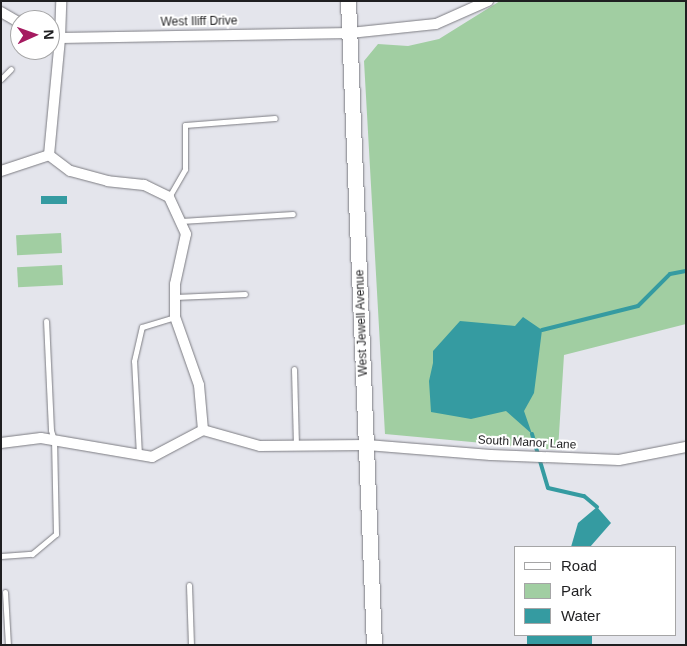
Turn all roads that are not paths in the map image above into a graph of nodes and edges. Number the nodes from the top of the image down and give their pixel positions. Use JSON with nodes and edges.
{"nodes":[{"id":1,"x":348,"y":1,"type":"edge"},
{"id":2,"x":488,"y":1,"type":"edge"},
{"id":3,"x":350,"y":32,"type":"junction"},
{"id":4,"x":60,"y":37,"type":"edge"},
{"id":5,"x":54,"y":60,"type":"edge"},
{"id":6,"x":11,"y":69,"type":"dead end"},
{"id":7,"x":1,"y":79,"type":"edge"},
{"id":8,"x":275,"y":118,"type":"dead end"},
{"id":9,"x":49,"y":155,"type":"junction"},
{"id":10,"x":1,"y":171,"type":"edge"},
{"id":11,"x":170,"y":197,"type":"junction"},
{"id":12,"x":293,"y":214,"type":"dead end"},
{"id":13,"x":181,"y":221,"type":"junction"},
{"id":14,"x":245,"y":294,"type":"dead end"},
{"id":15,"x":175,"y":297,"type":"junction"},
{"id":16,"x":175,"y":317,"type":"junction"},
{"id":17,"x":46,"y":321,"type":"dead end"},
{"id":18,"x":294,"y":369,"type":"dead end"},
{"id":19,"x":202,"y":430,"type":"junction"},
{"id":20,"x":54,"y":440,"type":"junction"},
{"id":21,"x":1,"y":443,"type":"edge"},
{"id":22,"x":296,"y":445,"type":"junction"},
{"id":23,"x":367,"y":445,"type":"junction"},
{"id":24,"x":686,"y":447,"type":"edge"},
{"id":25,"x":138,"y":455,"type":"junction"},
{"id":26,"x":1,"y":556,"type":"edge"},
{"id":27,"x":189,"y":585,"type":"dead end"},
{"id":28,"x":5,"y":592,"type":"dead end"},
{"id":29,"x":8,"y":645,"type":"edge"},
{"id":30,"x":191,"y":645,"type":"edge"},
{"id":31,"x":374,"y":645,"type":"edge"}],
"edges":[{"from":1,"to":3,"type":"main road","name":"West Jewell Avenue"},
{"from":2,"to":3,"type":"street","name":"West Iliff Drive"},
{"from":3,"to":4,"type":"street","name":"West Iliff Drive"},
{"from":3,"to":23,"type":"main road","name":"West Jewell Avenue"},
{"from":5,"to":9,"type":"street"},
{"from":6,"to":7,"type":"lane"},
{"from":8,"to":11,"type":"lane"},
{"from":9,"to":10,"type":"street"},
{"from":9,"to":11,"type":"street"},
{"from":11,"to":13,"type":"street"},
{"from":12,"to":13,"type":"lane"},
{"from":13,"to":15,"type":"street"},
{"from":14,"to":15,"type":"lane"},
{"from":15,"to":16,"type":"street"},
{"from":16,"to":19,"type":"street"},
{"from":16,"to":25,"type":"lane"},
{"from":17,"to":20,"type":"lane"},
{"from":18,"to":22,"type":"lane"},
{"from":19,"to":22,"type":"street","name":"South Manor Lane"},
{"from":19,"to":25,"type":"street"},
{"from":20,"to":21,"type":"street"},
{"from":20,"to":25,"type":"street"},
{"from":20,"to":26,"type":"lane"},
{"from":22,"to":23,"type":"street","name":"South Manor Lane"},
{"from":23,"to":24,"type":"street","name":"South Manor Lane"},
{"from":23,"to":31,"type":"main road","name":"West Jewell Avenue"},
{"from":27,"to":30,"type":"lane"},
{"from":28,"to":29,"type":"lane"}]}
